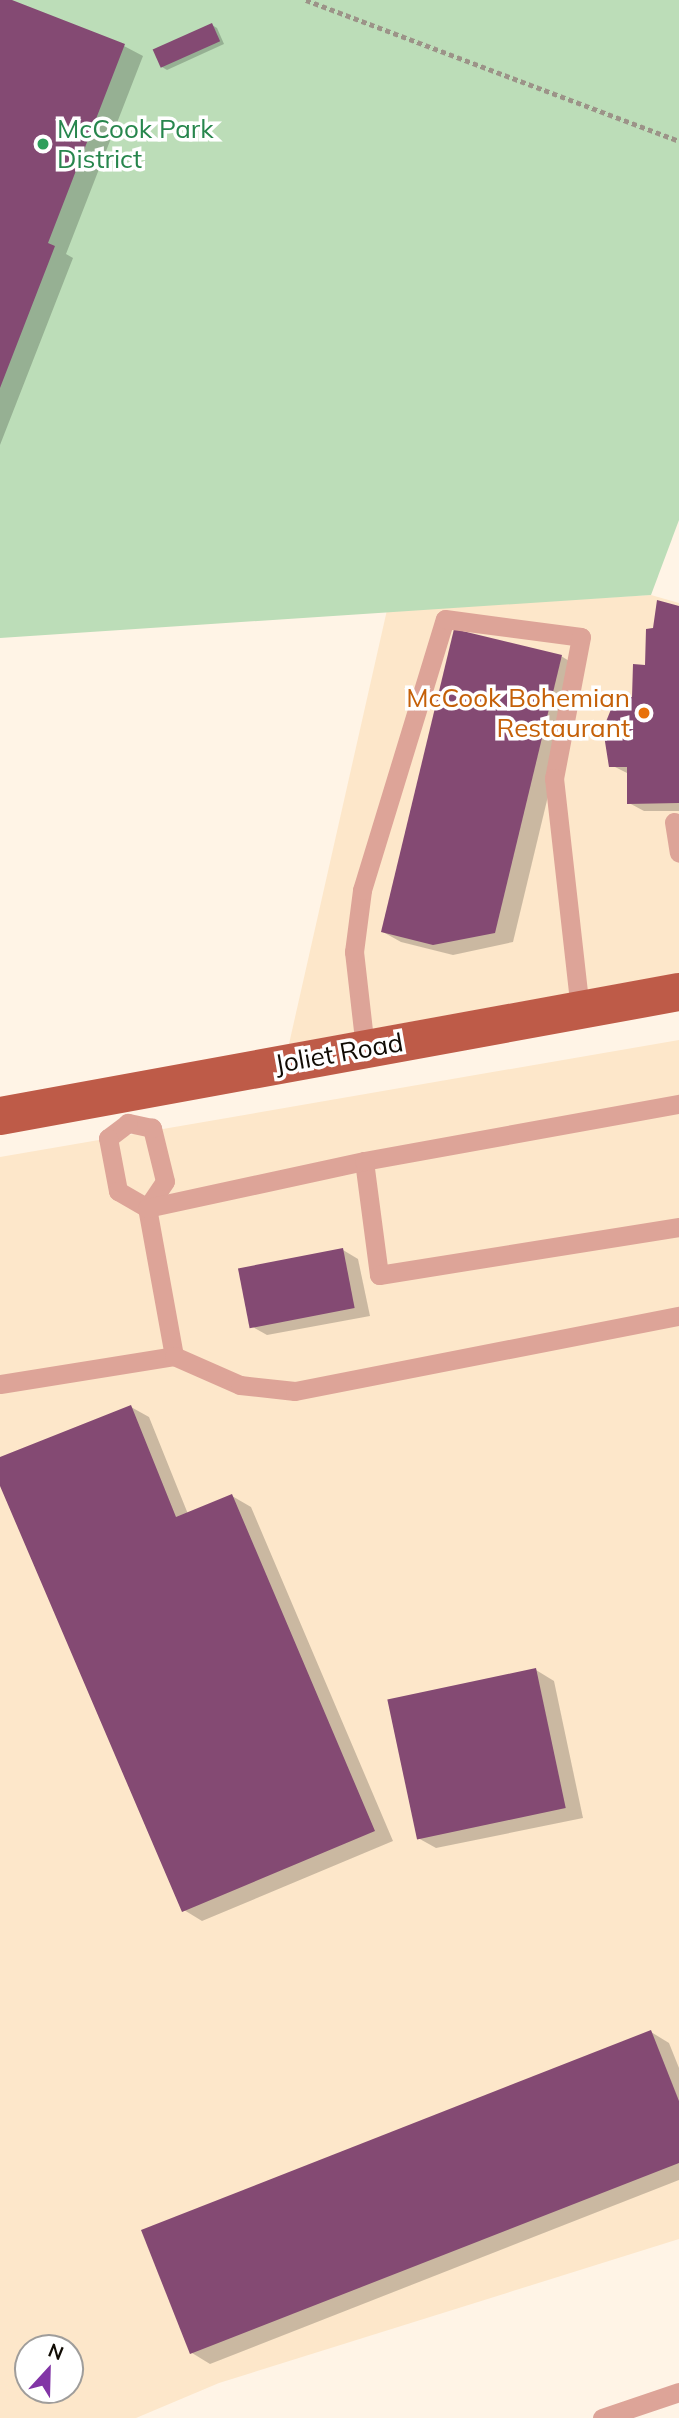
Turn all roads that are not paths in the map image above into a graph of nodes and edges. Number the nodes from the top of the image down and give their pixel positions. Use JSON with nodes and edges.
{"nodes":[{"id":1,"x":674,"y":822,"type":"dead end"},
{"id":2,"x":679,"y":853,"type":"edge"},
{"id":3,"x":679,"y":992,"type":"edge"},
{"id":4,"x":580,"y":1010,"type":"junction"},
{"id":5,"x":365,"y":1048,"type":"junction"},
{"id":6,"x":679,"y":1104,"type":"edge"},
{"id":7,"x":124,"y":1108,"type":"junction"},
{"id":8,"x":0,"y":1116,"type":"edge"},
{"id":9,"x":364,"y":1161,"type":"junction"},
{"id":10,"x":147,"y":1208,"type":"junction"},
{"id":11,"x":679,"y":1227,"type":"edge"},
{"id":12,"x":679,"y":1316,"type":"edge"},
{"id":13,"x":174,"y":1356,"type":"junction"},
{"id":14,"x":0,"y":1384,"type":"edge"},
{"id":15,"x":679,"y":2392,"type":"edge"},
{"id":16,"x":602,"y":2418,"type":"edge"}],
"edges":[{"from":1,"to":2,"type":"lane"},
{"from":3,"to":4,"type":"main road","name":"Joliet Road"},
{"from":4,"to":5,"type":"main road","name":"Joliet Road"},
{"from":4,"to":5,"type":"lane"},
{"from":5,"to":7,"type":"main road","name":"Joliet Road"},
{"from":6,"to":9,"type":"lane"},
{"from":7,"to":8,"type":"main road","name":"Joliet Road"},
{"from":7,"to":10,"type":"lane"},
{"from":7,"to":10,"type":"lane"},
{"from":9,"to":10,"type":"lane"},
{"from":9,"to":11,"type":"lane"},
{"from":10,"to":13,"type":"lane"},
{"from":12,"to":13,"type":"lane"},
{"from":13,"to":14,"type":"lane"},
{"from":15,"to":16,"type":"lane"}]}
